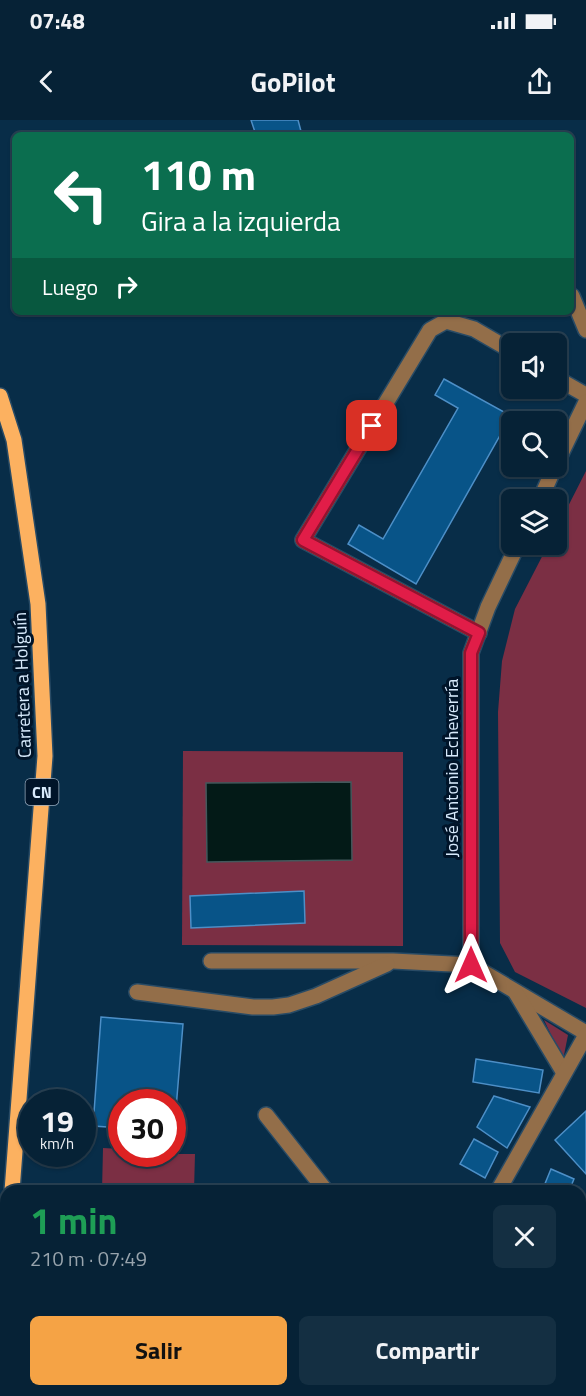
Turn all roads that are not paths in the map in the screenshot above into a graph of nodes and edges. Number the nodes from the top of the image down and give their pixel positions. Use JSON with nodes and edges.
{"nodes":[{"id":1,"x":574,"y":301,"type":"edge"},
{"id":2,"x":586,"y":330,"type":"edge"},
{"id":3,"x":501,"y":345,"type":"edge"},
{"id":4,"x":567,"y":384,"type":"edge"},
{"id":5,"x":586,"y":395,"type":"edge"},
{"id":6,"x":0,"y":396,"type":"edge"},
{"id":7,"x":586,"y":402,"type":"edge"},
{"id":8,"x":567,"y":442,"type":"edge"},
{"id":9,"x":513,"y":555,"type":"edge"},
{"id":10,"x":479,"y":633,"type":"junction"},
{"id":11,"x":211,"y":962,"type":"dead end"},
{"id":12,"x":393,"y":962,"type":"junction"},
{"id":13,"x":471,"y":965,"type":"junction"},
{"id":14,"x":514,"y":991,"type":"junction"},
{"id":15,"x":137,"y":992,"type":"dead end"},
{"id":16,"x":586,"y":1034,"type":"edge"},
{"id":17,"x":564,"y":1073,"type":"junction"},
{"id":18,"x":266,"y":1115,"type":"dead end"},
{"id":19,"x":12,"y":1185,"type":"edge"},
{"id":20,"x":321,"y":1185,"type":"edge"},
{"id":21,"x":501,"y":1185,"type":"edge"}],
"edges":[{"from":1,"to":2,"type":"street"},
{"from":3,"to":10,"type":"street"},
{"from":4,"to":5,"type":"street"},
{"from":6,"to":19,"type":"main road","name":"Carretera a Holguín","number":"CN"},
{"from":7,"to":8,"type":"street"},
{"from":9,"to":10,"type":"street","name":"José Antonio Echeverría"},
{"from":10,"to":13,"type":"street","name":"José Antonio Echeverría"},
{"from":11,"to":12,"type":"street"},
{"from":12,"to":13,"type":"street"},
{"from":12,"to":15,"type":"street"},
{"from":13,"to":14,"type":"street"},
{"from":14,"to":16,"type":"street"},
{"from":14,"to":17,"type":"street"},
{"from":16,"to":17,"type":"street"},
{"from":17,"to":21,"type":"street"},
{"from":18,"to":20,"type":"street"}]}
